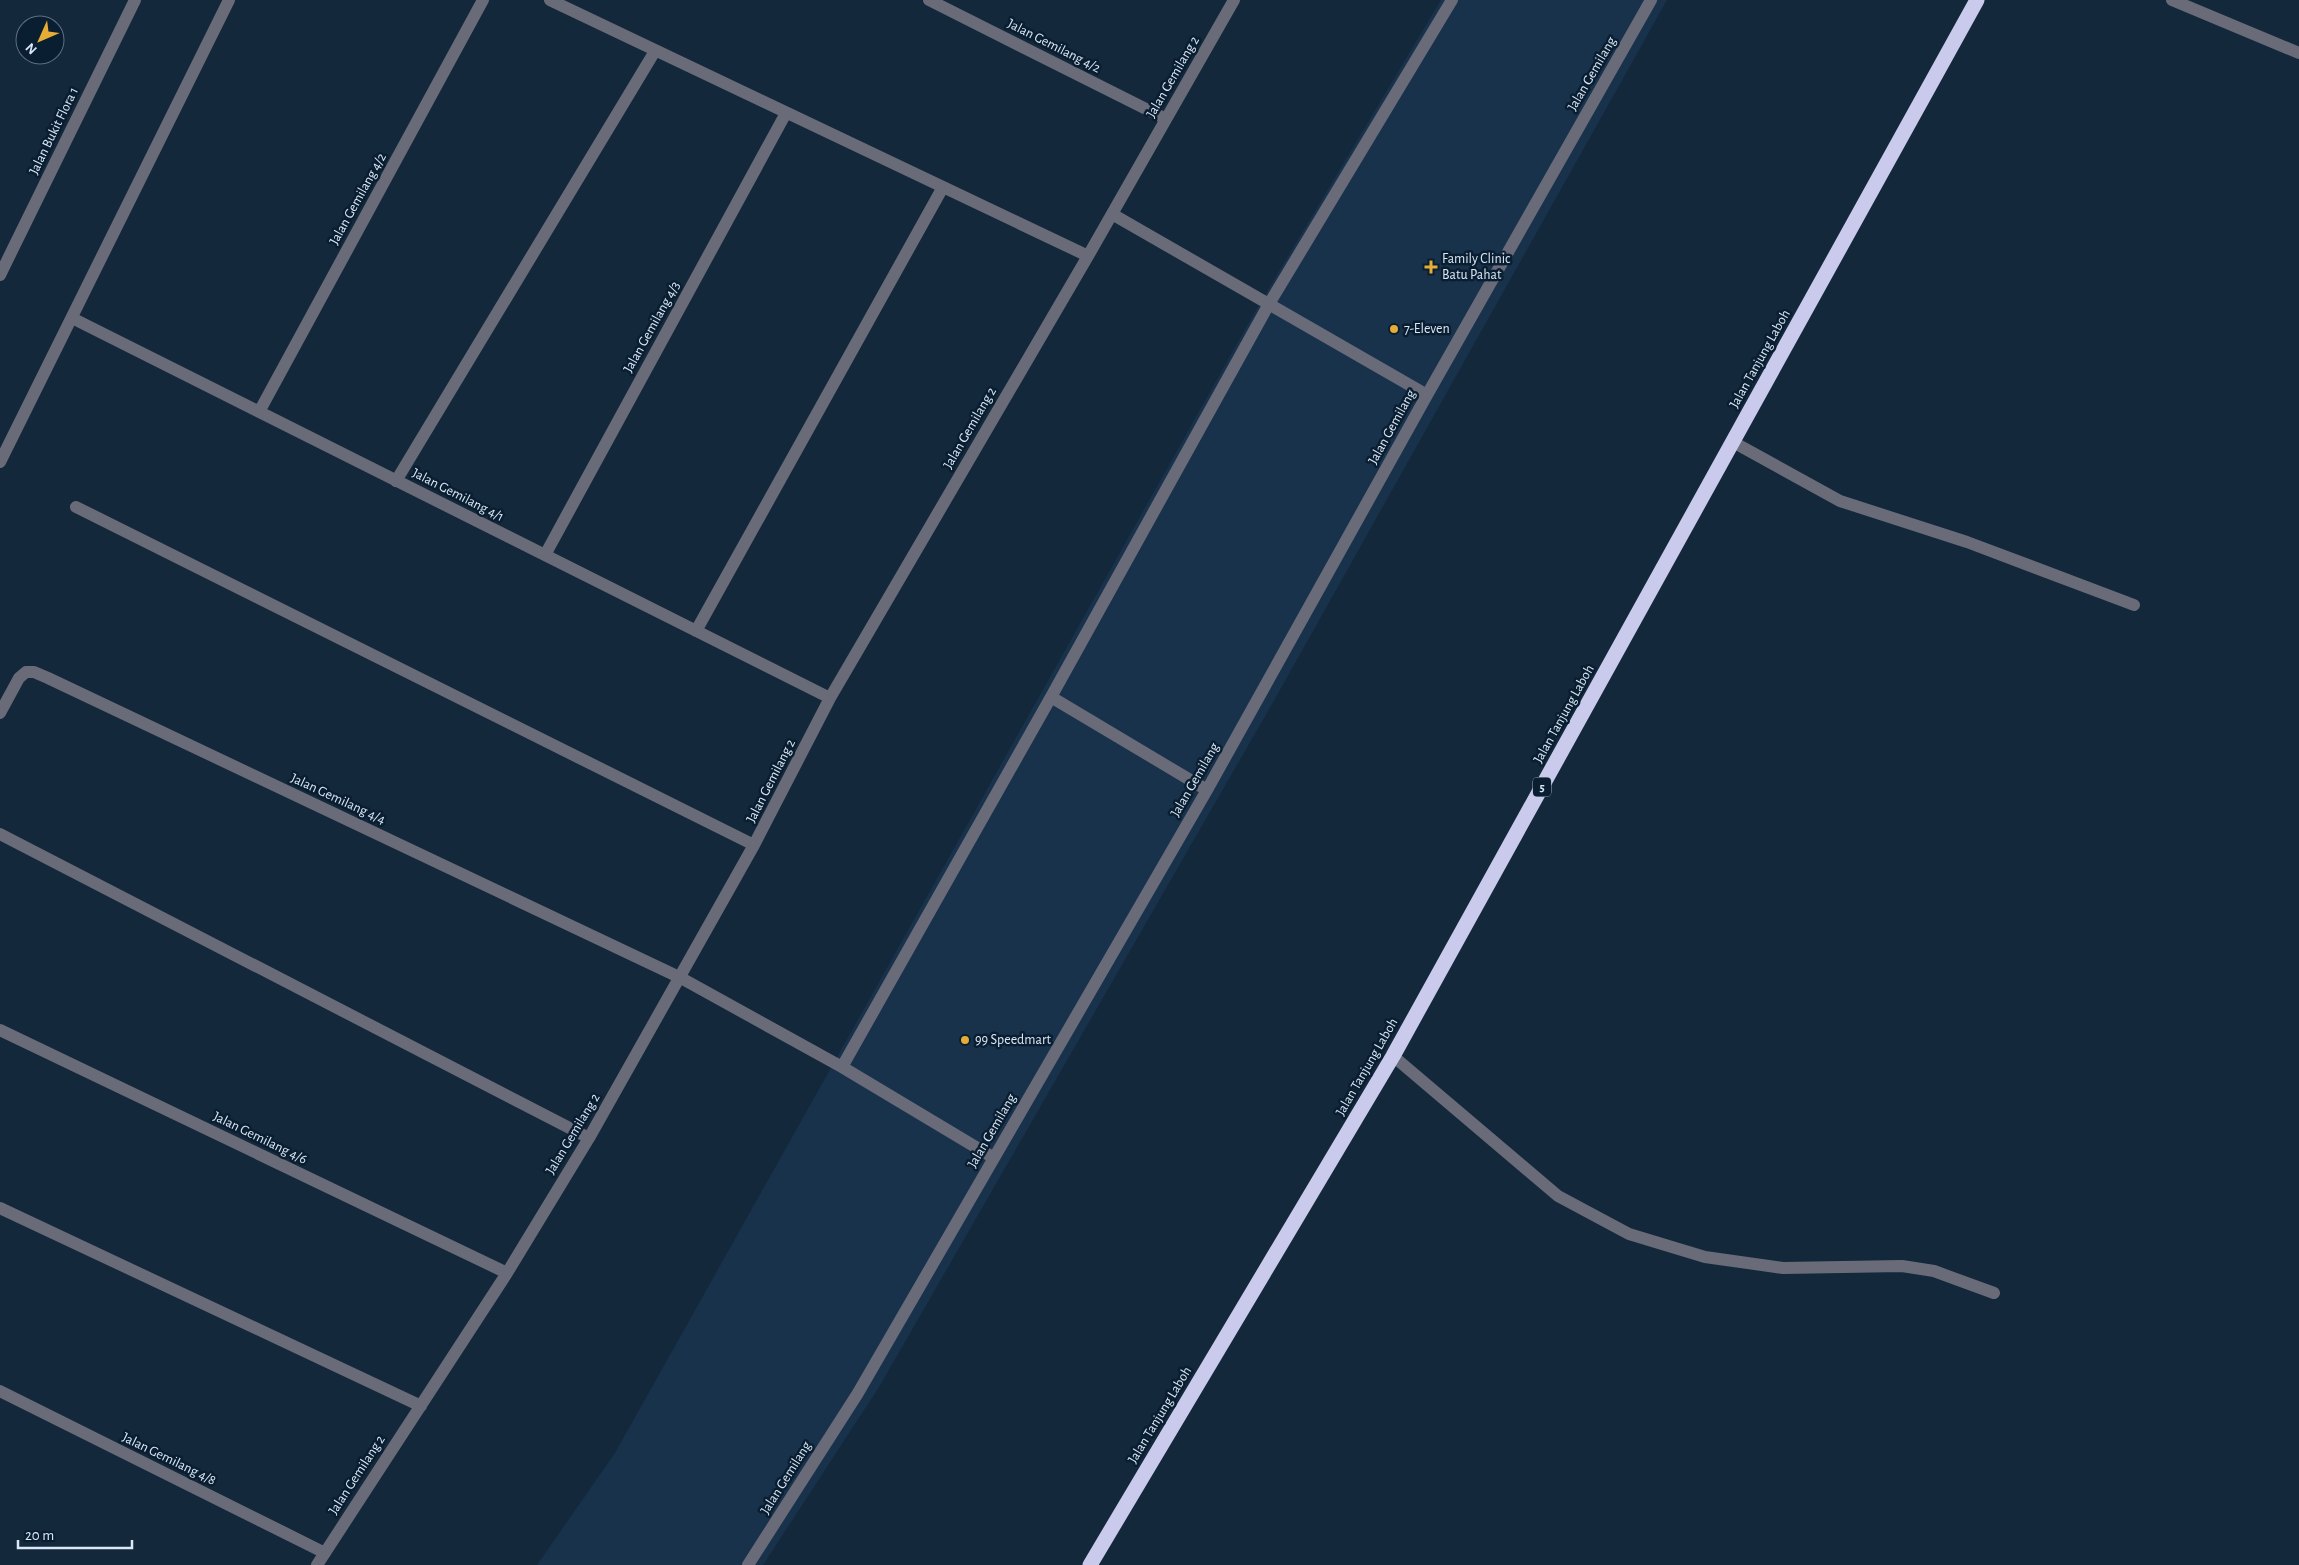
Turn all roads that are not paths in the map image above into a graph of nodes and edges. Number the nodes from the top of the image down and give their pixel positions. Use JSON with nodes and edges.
{"nodes":[{"id":1,"x":135,"y":0,"type":"edge"},
{"id":2,"x":229,"y":0,"type":"edge"},
{"id":3,"x":483,"y":0,"type":"edge"},
{"id":4,"x":550,"y":0,"type":"edge"},
{"id":5,"x":928,"y":0,"type":"edge"},
{"id":6,"x":1234,"y":0,"type":"edge"},
{"id":7,"x":1452,"y":0,"type":"edge"},
{"id":8,"x":1651,"y":0,"type":"edge"},
{"id":9,"x":1978,"y":0,"type":"edge"},
{"id":10,"x":2172,"y":0,"type":"edge"},
{"id":11,"x":2188,"y":3,"type":"edge"},
{"id":12,"x":655,"y":51,"type":"junction"},
{"id":13,"x":2299,"y":53,"type":"edge"},
{"id":14,"x":786,"y":113,"type":"junction"},
{"id":15,"x":1166,"y":119,"type":"junction"},
{"id":16,"x":943,"y":187,"type":"junction"},
{"id":17,"x":1112,"y":214,"type":"junction"},
{"id":18,"x":1088,"y":256,"type":"junction"},
{"id":19,"x":0,"y":275,"type":"edge"},
{"id":20,"x":1269,"y":304,"type":"junction"},
{"id":21,"x":72,"y":318,"type":"junction"},
{"id":22,"x":1427,"y":395,"type":"junction"},
{"id":23,"x":259,"y":412,"type":"junction"},
{"id":24,"x":1733,"y":442,"type":"junction"},
{"id":25,"x":0,"y":462,"type":"edge"},
{"id":26,"x":396,"y":480,"type":"junction"},
{"id":27,"x":76,"y":507,"type":"dead end"},
{"id":28,"x":544,"y":555,"type":"junction"},
{"id":29,"x":2134,"y":605,"type":"dead end"},
{"id":30,"x":696,"y":631,"type":"junction"},
{"id":31,"x":1051,"y":697,"type":"junction"},
{"id":32,"x":830,"y":698,"type":"junction"},
{"id":33,"x":0,"y":713,"type":"edge"},
{"id":34,"x":1207,"y":790,"type":"junction"},
{"id":35,"x":0,"y":834,"type":"edge"},
{"id":36,"x":754,"y":845,"type":"junction"},
{"id":37,"x":681,"y":978,"type":"junction"},
{"id":38,"x":0,"y":1030,"type":"edge"},
{"id":39,"x":1393,"y":1056,"type":"junction"},
{"id":40,"x":842,"y":1067,"type":"junction"},
{"id":41,"x":589,"y":1138,"type":"junction"},
{"id":42,"x":994,"y":1158,"type":"junction"},
{"id":43,"x":0,"y":1208,"type":"edge"},
{"id":44,"x":507,"y":1273,"type":"junction"},
{"id":45,"x":1994,"y":1294,"type":"dead end"},
{"id":46,"x":0,"y":1391,"type":"edge"},
{"id":47,"x":421,"y":1406,"type":"junction"},
{"id":48,"x":325,"y":1553,"type":"junction"},
{"id":49,"x":317,"y":1565,"type":"edge"},
{"id":50,"x":748,"y":1565,"type":"edge"},
{"id":51,"x":1090,"y":1565,"type":"edge"}],
"edges":[{"from":1,"to":19,"type":"street","name":"Jalan Bukit Flora 1"},
{"from":2,"to":21,"type":"street"},
{"from":3,"to":23,"type":"street","name":"Jalan Gemilang 4/2"},
{"from":4,"to":12,"type":"street"},
{"from":5,"to":15,"type":"street","name":"Jalan Gemilang 4/2"},
{"from":6,"to":15,"type":"street","name":"Jalan Gemilang 2"},
{"from":7,"to":20,"type":"street"},
{"from":8,"to":22,"type":"street","name":"Jalan Gemilang"},
{"from":9,"to":24,"type":"highway","name":"Jalan Tanjung Laboh","number":"5"},
{"from":10,"to":11,"type":"street"},
{"from":11,"to":13,"type":"street"},
{"from":12,"to":14,"type":"street"},
{"from":12,"to":26,"type":"street"},
{"from":14,"to":16,"type":"street"},
{"from":14,"to":28,"type":"street","name":"Jalan Gemilang 4/3"},
{"from":15,"to":17,"type":"street","name":"Jalan Gemilang 2"},
{"from":16,"to":18,"type":"street"},
{"from":16,"to":30,"type":"street"},
{"from":17,"to":18,"type":"street","name":"Jalan Gemilang 2"},
{"from":17,"to":20,"type":"street"},
{"from":18,"to":32,"type":"street","name":"Jalan Gemilang 2"},
{"from":20,"to":22,"type":"street"},
{"from":20,"to":31,"type":"street"},
{"from":21,"to":23,"type":"street","name":"Jalan Gemilang 4/1"},
{"from":21,"to":25,"type":"street"},
{"from":22,"to":34,"type":"street","name":"Jalan Gemilang"},
{"from":23,"to":26,"type":"street","name":"Jalan Gemilang 4/1"},
{"from":24,"to":29,"type":"street"},
{"from":24,"to":39,"type":"highway","name":"Jalan Tanjung Laboh","number":"5"},
{"from":26,"to":28,"type":"street","name":"Jalan Gemilang 4/1"},
{"from":27,"to":36,"type":"street"},
{"from":28,"to":30,"type":"street","name":"Jalan Gemilang 4/1"},
{"from":30,"to":32,"type":"street","name":"Jalan Gemilang 4/1"},
{"from":31,"to":34,"type":"street"},
{"from":31,"to":40,"type":"street"},
{"from":32,"to":36,"type":"street","name":"Jalan Gemilang 2"},
{"from":33,"to":37,"type":"street","name":"Jalan Gemilang 4/4"},
{"from":34,"to":42,"type":"street","name":"Jalan Gemilang"},
{"from":35,"to":41,"type":"street"},
{"from":36,"to":37,"type":"street","name":"Jalan Gemilang 2"},
{"from":37,"to":40,"type":"street","name":"Jalan Gemilang 4/4"},
{"from":37,"to":41,"type":"street","name":"Jalan Gemilang 2"},
{"from":38,"to":44,"type":"street","name":"Jalan Gemilang 4/6"},
{"from":39,"to":45,"type":"street"},
{"from":39,"to":51,"type":"highway","name":"Jalan Tanjung Laboh","number":"5"},
{"from":40,"to":42,"type":"street","name":"Jalan Gemilang 4/4"},
{"from":41,"to":44,"type":"street","name":"Jalan Gemilang 2"},
{"from":42,"to":50,"type":"street","name":"Jalan Gemilang"},
{"from":43,"to":47,"type":"street"},
{"from":44,"to":47,"type":"street","name":"Jalan Gemilang 2"},
{"from":46,"to":48,"type":"street","name":"Jalan Gemilang 4/8"},
{"from":47,"to":48,"type":"street","name":"Jalan Gemilang 2"},
{"from":48,"to":49,"type":"street","name":"Jalan Gemilang 2"}]}
